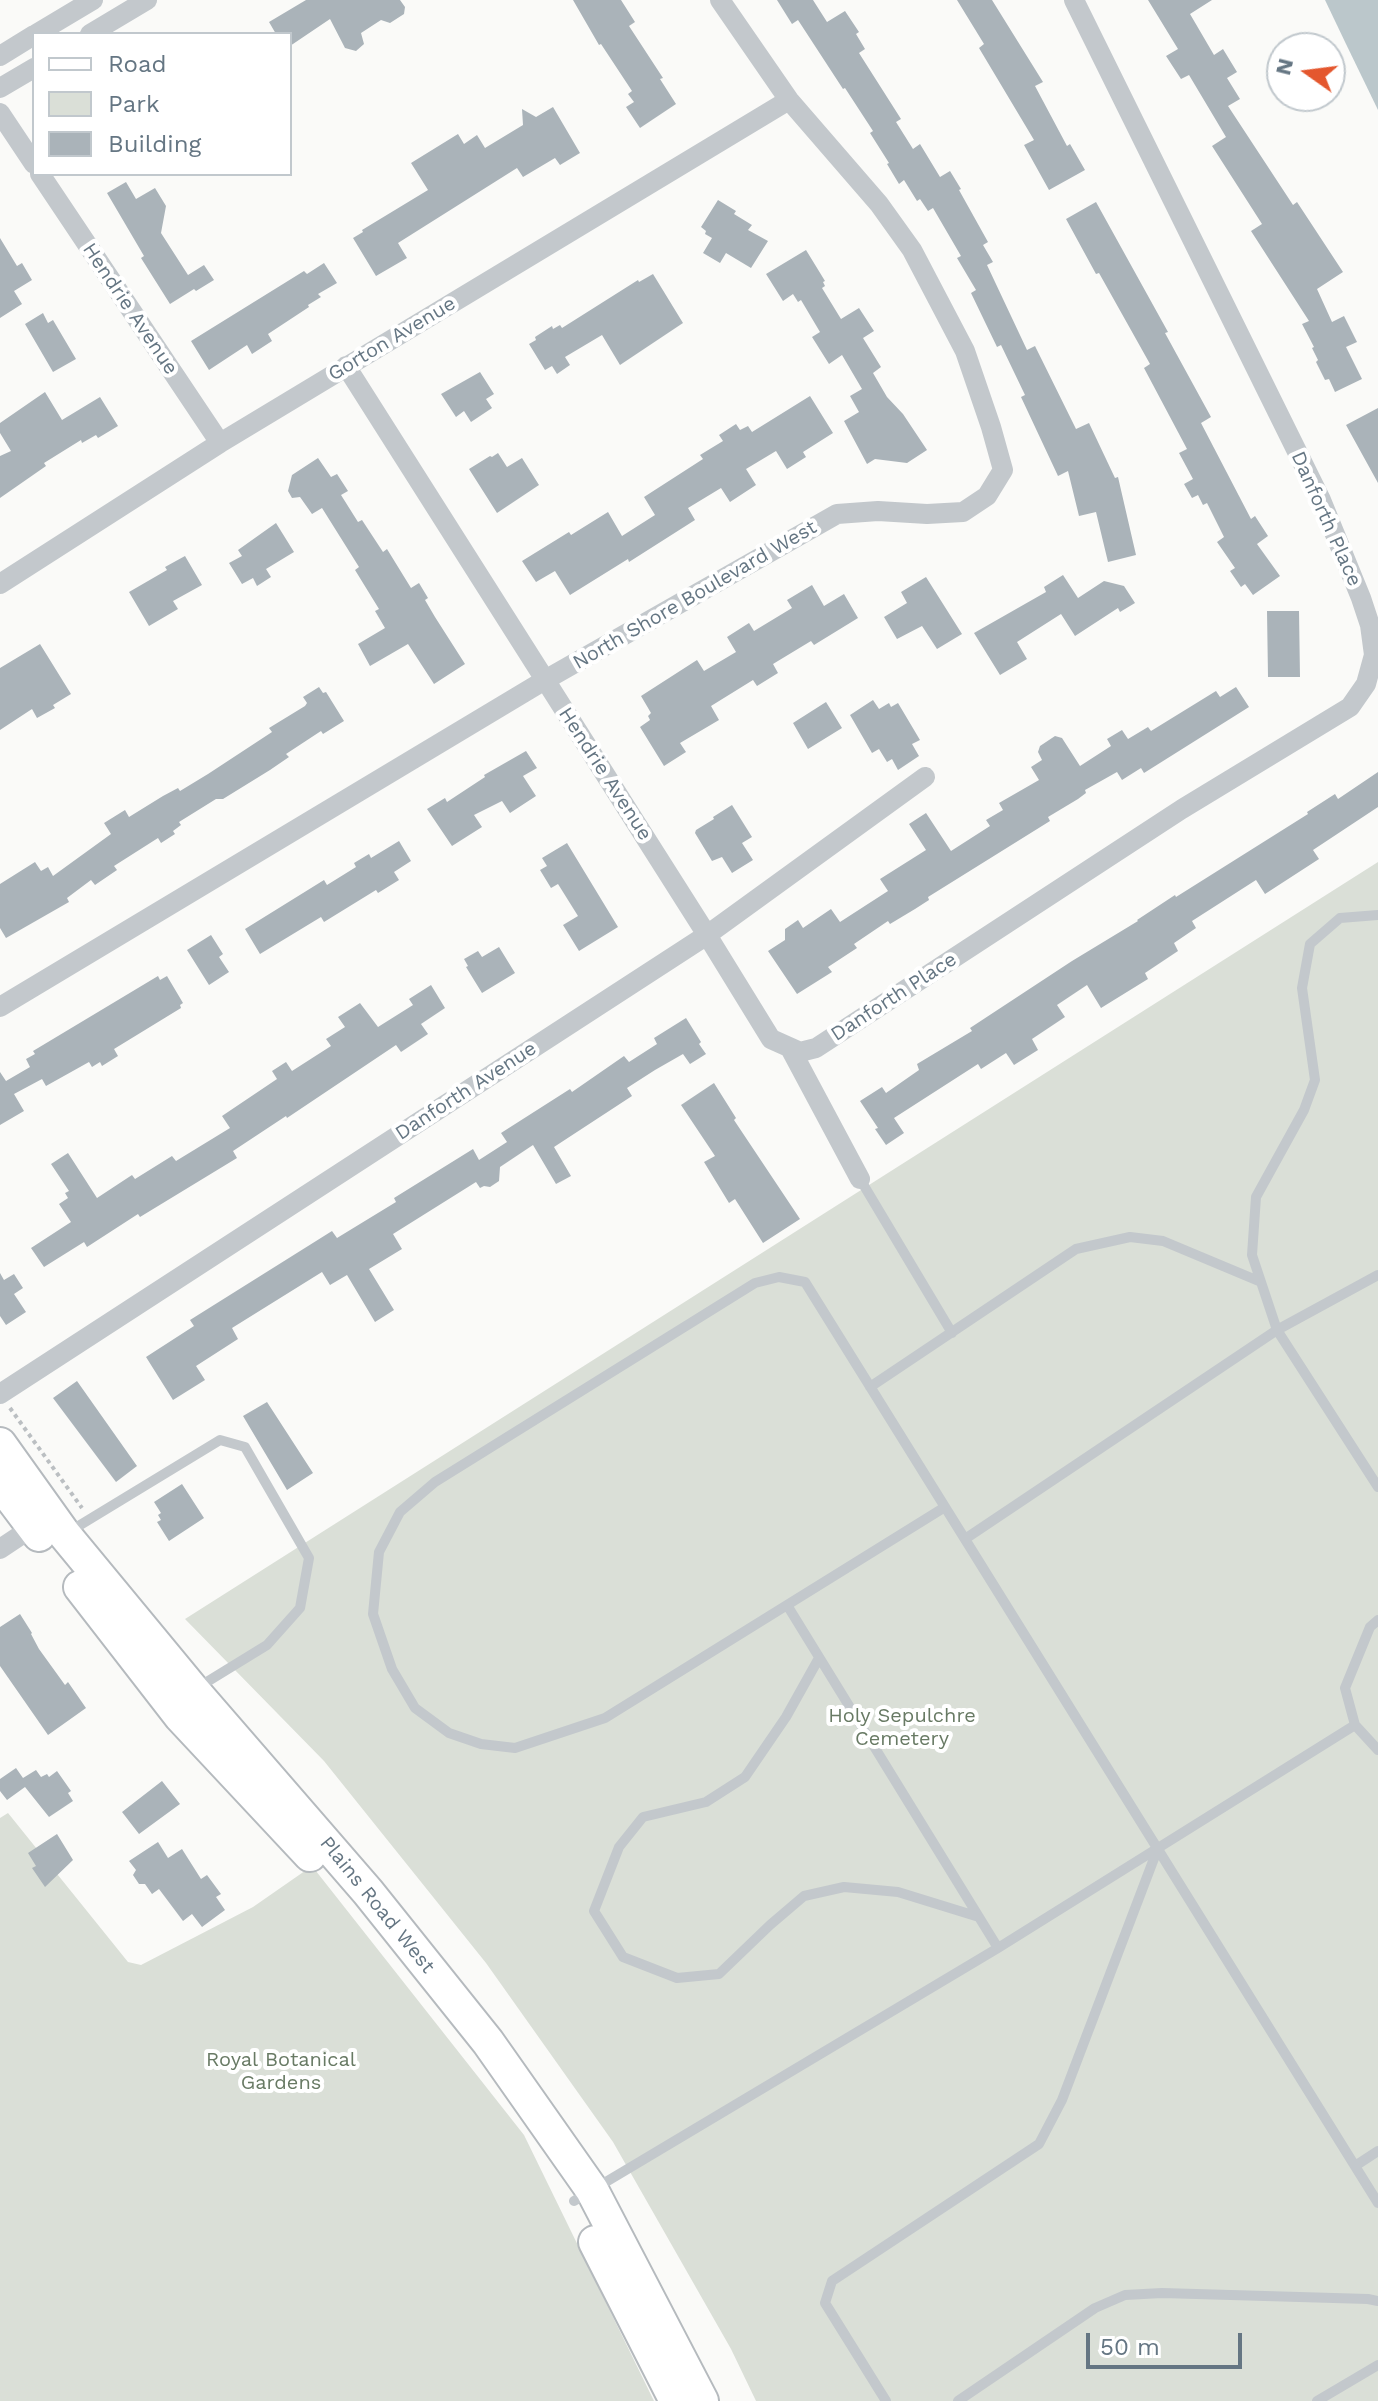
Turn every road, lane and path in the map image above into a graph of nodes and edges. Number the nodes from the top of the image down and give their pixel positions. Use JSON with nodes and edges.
{"nodes":[{"id":1,"x":93,"y":0,"type":"edge"},
{"id":2,"x":147,"y":0,"type":"edge"},
{"id":3,"x":720,"y":0,"type":"edge"},
{"id":4,"x":1074,"y":0,"type":"edge"},
{"id":5,"x":40,"y":32,"type":"edge"},
{"id":6,"x":93,"y":32,"type":"edge"},
{"id":7,"x":32,"y":37,"type":"edge"},
{"id":8,"x":0,"y":56,"type":"edge"},
{"id":9,"x":32,"y":69,"type":"edge"},
{"id":10,"x":0,"y":88,"type":"edge"},
{"id":11,"x":789,"y":100,"type":"junction"},
{"id":12,"x":0,"y":113,"type":"edge"},
{"id":13,"x":32,"y":161,"type":"edge"},
{"id":14,"x":41,"y":176,"type":"edge"},
{"id":15,"x":346,"y":366,"type":"junction"},
{"id":16,"x":220,"y":443,"type":"junction"},
{"id":17,"x":0,"y":584,"type":"edge"},
{"id":18,"x":545,"y":680,"type":"junction"},
{"id":19,"x":925,"y":777,"type":"dead end"},
{"id":20,"x":1378,"y":915,"type":"edge"},
{"id":21,"x":707,"y":935,"type":"junction"},
{"id":22,"x":0,"y":1007,"type":"edge"},
{"id":23,"x":790,"y":1048,"type":"junction"},
{"id":24,"x":860,"y":1179,"type":"joint"},
{"id":25,"x":1378,"y":1275,"type":"edge"},
{"id":26,"x":1261,"y":1282,"type":"junction"},
{"id":27,"x":1277,"y":1330,"type":"junction"},
{"id":28,"x":952,"y":1333,"type":"junction"},
{"id":29,"x":870,"y":1387,"type":"junction"},
{"id":30,"x":0,"y":1394,"type":"edge"},
{"id":31,"x":0,"y":1444,"type":"edge"},
{"id":32,"x":0,"y":1483,"type":"edge"},
{"id":33,"x":1378,"y":1487,"type":"edge"},
{"id":34,"x":945,"y":1507,"type":"junction"},
{"id":35,"x":33,"y":1527,"type":"junction"},
{"id":36,"x":65,"y":1535,"type":"junction"},
{"id":37,"x":965,"y":1539,"type":"junction"},
{"id":38,"x":0,"y":1549,"type":"edge"},
{"id":39,"x":787,"y":1605,"type":"junction"},
{"id":40,"x":1378,"y":1620,"type":"edge"},
{"id":41,"x":819,"y":1658,"type":"junction"},
{"id":42,"x":193,"y":1690,"type":"junction"},
{"id":43,"x":1355,"y":1725,"type":"junction"},
{"id":44,"x":1378,"y":1750,"type":"edge"},
{"id":45,"x":1158,"y":1848,"type":"junction"},
{"id":46,"x":979,"y":1917,"type":"junction"},
{"id":47,"x":998,"y":1948,"type":"junction"},
{"id":48,"x":1378,"y":2151,"type":"edge"},
{"id":49,"x":1355,"y":2166,"type":"junction"},
{"id":50,"x":583,"y":2196,"type":"junction"},
{"id":51,"x":1378,"y":2203,"type":"edge"},
{"id":52,"x":1378,"y":2301,"type":"edge"},
{"id":53,"x":1378,"y":2365,"type":"edge"},
{"id":54,"x":676,"y":2401,"type":"edge"},
{"id":55,"x":702,"y":2401,"type":"edge"},
{"id":56,"x":886,"y":2401,"type":"edge"},
{"id":57,"x":958,"y":2401,"type":"edge"},
{"id":58,"x":1317,"y":2401,"type":"edge"}],
"edges":[{"from":1,"to":5,"type":"street"},
{"from":2,"to":6,"type":"street"},
{"from":3,"to":11,"type":"street","name":"North Shore Boulevard West"},
{"from":4,"to":23,"type":"street","name":"Danforth Place"},
{"from":7,"to":8,"type":"street"},
{"from":9,"to":10,"type":"street"},
{"from":11,"to":15,"type":"street","name":"Gorton Avenue"},
{"from":11,"to":18,"type":"street","name":"North Shore Boulevard West"},
{"from":12,"to":13,"type":"street"},
{"from":14,"to":16,"type":"street","name":"Hendrie Avenue"},
{"from":15,"to":16,"type":"street","name":"Gorton Avenue"},
{"from":15,"to":18,"type":"street","name":"Hendrie Avenue"},
{"from":16,"to":17,"type":"street","name":"Gorton Avenue"},
{"from":18,"to":21,"type":"street","name":"Hendrie Avenue"},
{"from":18,"to":22,"type":"street","name":"North Shore Boulevard West"},
{"from":19,"to":21,"type":"street","name":"Danforth Avenue"},
{"from":20,"to":26,"type":"lane"},
{"from":21,"to":23,"type":"street","name":"Hendrie Avenue"},
{"from":21,"to":30,"type":"street","name":"Danforth Avenue"},
{"from":23,"to":24,"type":"street","name":"Hendrie Avenue"},
{"from":24,"to":28,"type":"lane"},
{"from":25,"to":27,"type":"lane"},
{"from":26,"to":27,"type":"lane"},
{"from":26,"to":28,"type":"lane"},
{"from":27,"to":33,"type":"lane"},
{"from":27,"to":37,"type":"lane"},
{"from":28,"to":29,"type":"lane"},
{"from":29,"to":34,"type":"lane"},
{"from":29,"to":39,"type":"lane"},
{"from":31,"to":36,"type":"main road","name":"Plains Road West"},
{"from":32,"to":35,"type":"main road","name":"Plains Road West"},
{"from":34,"to":37,"type":"lane"},
{"from":34,"to":39,"type":"lane"},
{"from":35,"to":38,"type":"street"},
{"from":35,"to":50,"type":"main road","name":"Plains Road West"},
{"from":36,"to":42,"type":"main road","name":"Plains Road West"},
{"from":36,"to":42,"type":"lane"},
{"from":37,"to":45,"type":"lane"},
{"from":39,"to":41,"type":"lane"},
{"from":40,"to":43,"type":"lane"},
{"from":41,"to":46,"type":"lane"},
{"from":41,"to":46,"type":"lane"},
{"from":42,"to":50,"type":"main road","name":"Plains Road West"},
{"from":43,"to":44,"type":"lane"},
{"from":43,"to":45,"type":"lane"},
{"from":45,"to":47,"type":"lane"},
{"from":45,"to":49,"type":"lane"},
{"from":45,"to":56,"type":"lane"},
{"from":46,"to":47,"type":"lane"},
{"from":47,"to":50,"type":"lane"},
{"from":48,"to":49,"type":"lane"},
{"from":49,"to":51,"type":"lane"},
{"from":50,"to":54,"type":"main road","name":"Plains Road West"},
{"from":50,"to":55,"type":"main road","name":"Plains Road West"},
{"from":52,"to":57,"type":"lane"},
{"from":53,"to":58,"type":"lane"}]}
